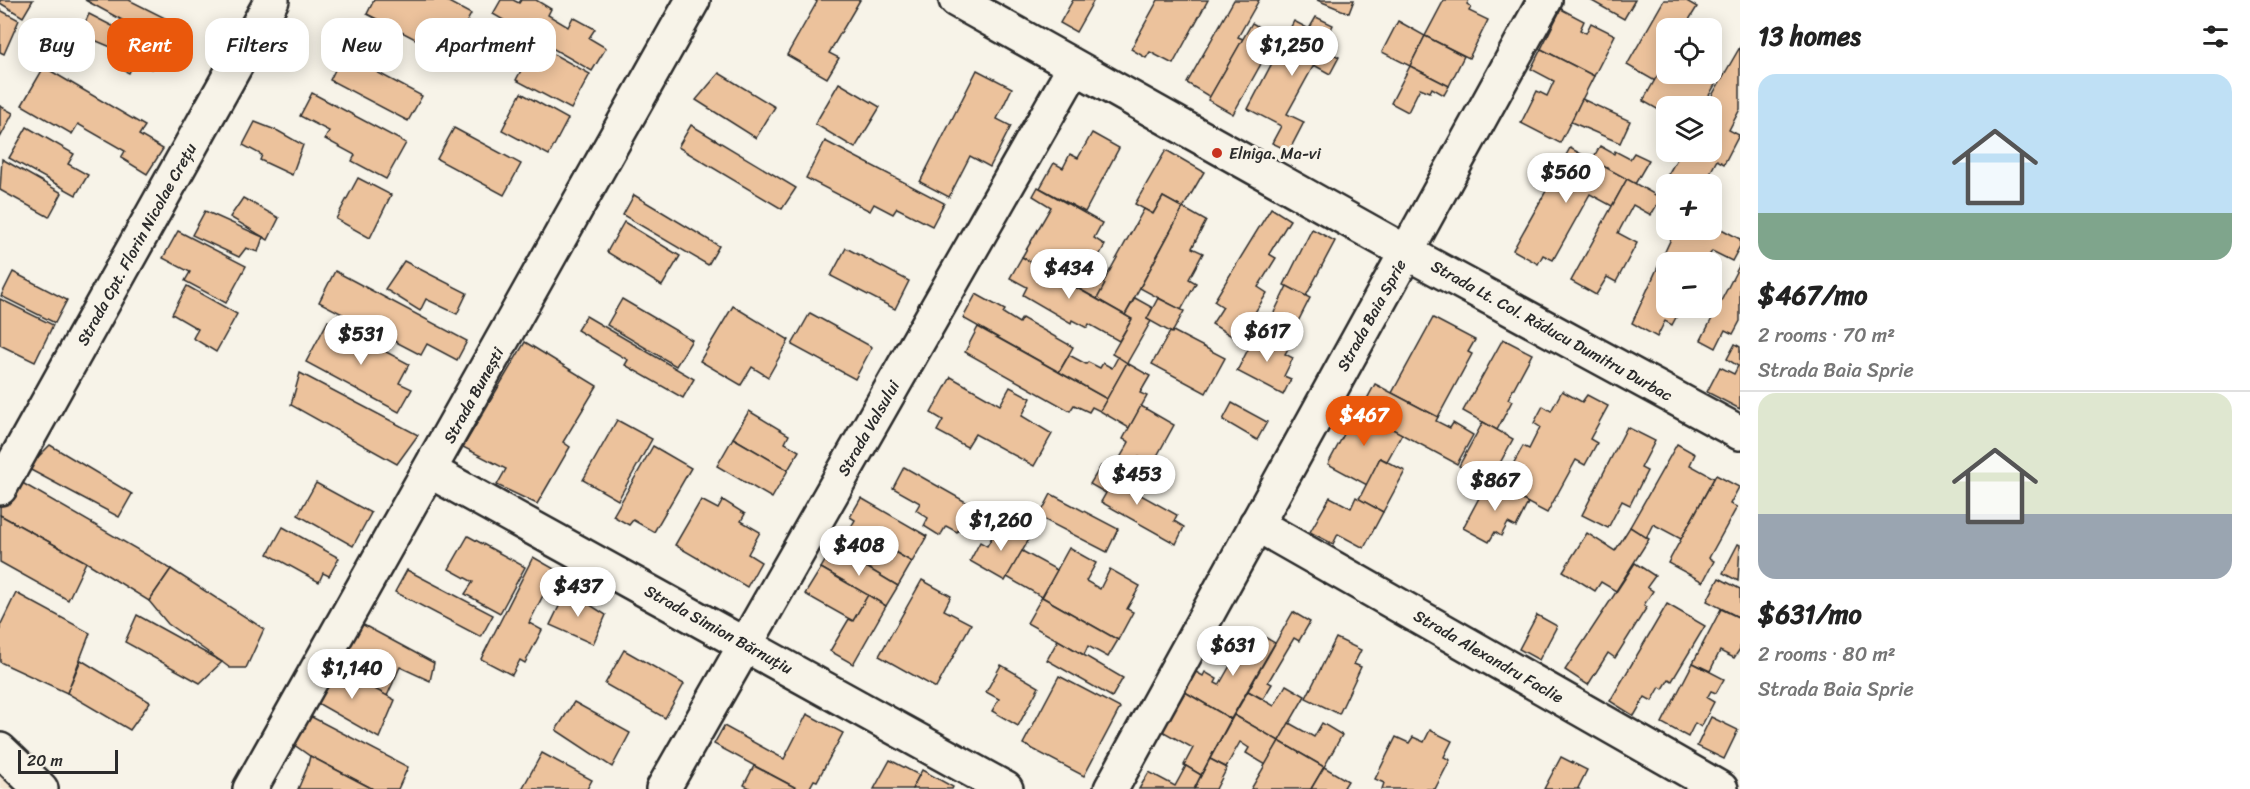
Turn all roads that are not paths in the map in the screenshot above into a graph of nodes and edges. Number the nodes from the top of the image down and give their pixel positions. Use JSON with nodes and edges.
{"nodes":[{"id":1,"x":272,"y":0,"type":"edge"},
{"id":2,"x":693,"y":0,"type":"edge"},
{"id":3,"x":956,"y":0,"type":"edge"},
{"id":4,"x":1545,"y":0,"type":"edge"},
{"id":5,"x":1074,"y":68,"type":"junction"},
{"id":6,"x":1406,"y":252,"type":"junction"},
{"id":7,"x":1740,"y":433,"type":"edge"},
{"id":8,"x":430,"y":471,"type":"junction"},
{"id":9,"x":0,"y":488,"type":"edge"},
{"id":10,"x":1256,"y":524,"type":"junction"},
{"id":11,"x":746,"y":644,"type":"junction"},
{"id":12,"x":0,"y":750,"type":"edge"},
{"id":13,"x":41,"y":789,"type":"edge"},
{"id":14,"x":250,"y":789,"type":"edge"},
{"id":15,"x":663,"y":789,"type":"edge"},
{"id":16,"x":1006,"y":789,"type":"edge"},
{"id":17,"x":1111,"y":789,"type":"edge"},
{"id":18,"x":1721,"y":789,"type":"edge"}],
"edges":[{"from":1,"to":9,"type":"street","name":"Strada Cpt. Florin Nicolae Crețu"},
{"from":2,"to":8,"type":"street","name":"Strada Bunești"},
{"from":3,"to":5,"type":"street","name":"Strada Lt. Col. Răducu Dumitru Durbac"},
{"from":4,"to":6,"type":"street","name":"Strada Baia Sprie"},
{"from":5,"to":6,"type":"street","name":"Strada Lt. Col. Răducu Dumitru Durbac"},
{"from":5,"to":11,"type":"street","name":"Strada Valsului"},
{"from":6,"to":7,"type":"street","name":"Strada Lt. Col. Răducu Dumitru Durbac"},
{"from":6,"to":10,"type":"street","name":"Strada Baia Sprie"},
{"from":8,"to":11,"type":"street","name":"Strada Simion Bărnuțiu"},
{"from":8,"to":14,"type":"street","name":"Strada Bunești"},
{"from":10,"to":17,"type":"street","name":"Strada Baia Sprie"},
{"from":10,"to":18,"type":"street","name":"Strada Alexandru Faclie"},
{"from":11,"to":15,"type":"street","name":"Strada Valsului"},
{"from":11,"to":16,"type":"street","name":"Strada Simion Bărnuțiu"},
{"from":12,"to":13,"type":"street"}]}
